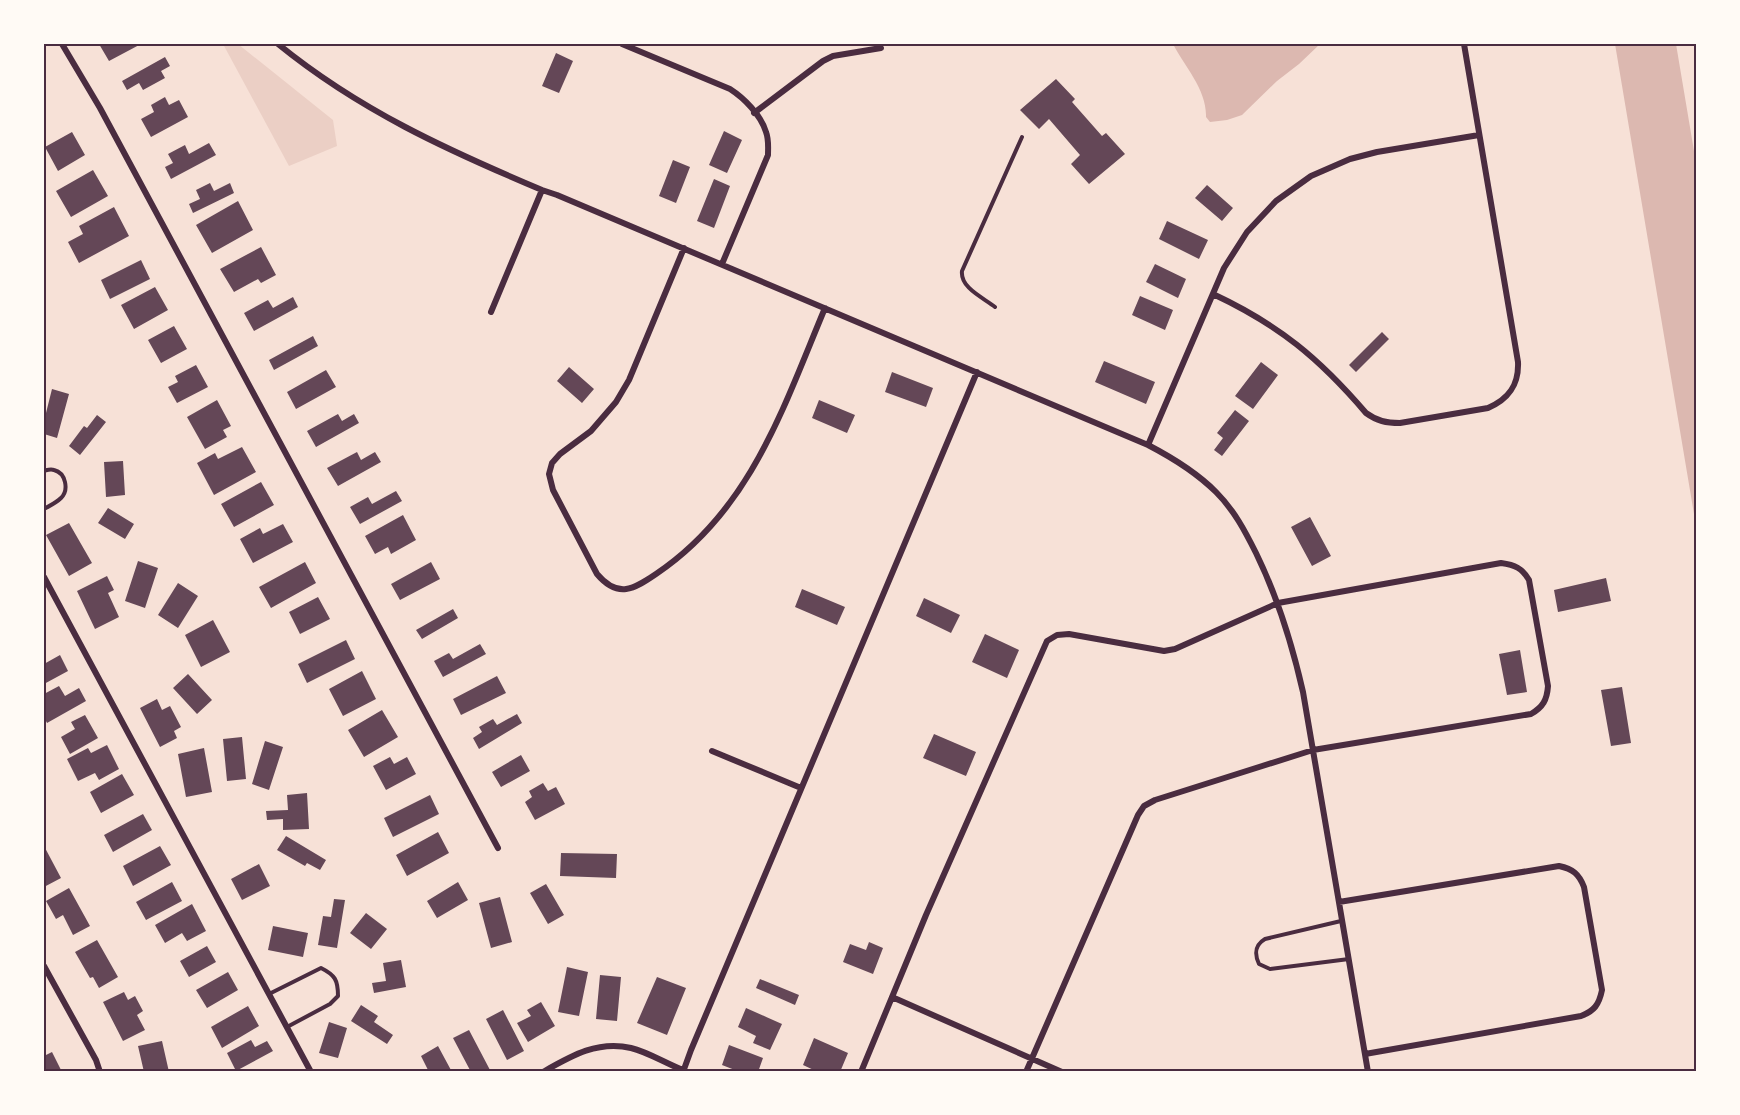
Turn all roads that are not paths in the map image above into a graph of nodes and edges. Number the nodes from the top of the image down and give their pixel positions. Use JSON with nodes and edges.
{"nodes":[{"id":1,"x":62,"y":44,"type":"edge"},
{"id":2,"x":278,"y":44,"type":"edge"},
{"id":3,"x":622,"y":44,"type":"edge"},
{"id":4,"x":1464,"y":44,"type":"edge"},
{"id":5,"x":881,"y":48,"type":"dead end"},
{"id":6,"x":754,"y":113,"type":"junction"},
{"id":7,"x":1479,"y":135,"type":"junction"},
{"id":8,"x":1022,"y":137,"type":"dead end"},
{"id":9,"x":542,"y":190,"type":"junction"},
{"id":10,"x":684,"y":248,"type":"junction"},
{"id":11,"x":722,"y":264,"type":"junction"},
{"id":12,"x":1213,"y":294,"type":"junction"},
{"id":13,"x":995,"y":307,"type":"dead end"},
{"id":14,"x":825,"y":308,"type":"junction"},
{"id":15,"x":491,"y":312,"type":"dead end"},
{"id":16,"x":977,"y":372,"type":"junction"},
{"id":17,"x":1148,"y":445,"type":"junction"},
{"id":18,"x":44,"y":471,"type":"edge"},
{"id":19,"x":44,"y":509,"type":"edge"},
{"id":20,"x":44,"y":577,"type":"edge"},
{"id":21,"x":1278,"y":603,"type":"junction"},
{"id":22,"x":1313,"y":750,"type":"junction"},
{"id":23,"x":712,"y":751,"type":"dead end"},
{"id":24,"x":801,"y":788,"type":"junction"},
{"id":25,"x":498,"y":848,"type":"dead end"},
{"id":26,"x":1339,"y":902,"type":"junction"},
{"id":27,"x":1342,"y":920,"type":"junction"},
{"id":28,"x":1349,"y":959,"type":"junction"},
{"id":29,"x":44,"y":966,"type":"edge"},
{"id":30,"x":269,"y":994,"type":"junction"},
{"id":31,"x":892,"y":997,"type":"junction"},
{"id":32,"x":287,"y":1027,"type":"junction"},
{"id":33,"x":1365,"y":1054,"type":"junction"},
{"id":34,"x":1032,"y":1058,"type":"junction"},
{"id":35,"x":100,"y":1071,"type":"edge"},
{"id":36,"x":311,"y":1071,"type":"edge"},
{"id":37,"x":543,"y":1071,"type":"edge"},
{"id":38,"x":683,"y":1071,"type":"edge"},
{"id":39,"x":861,"y":1071,"type":"edge"},
{"id":40,"x":1026,"y":1071,"type":"edge"},
{"id":41,"x":1062,"y":1071,"type":"edge"},
{"id":42,"x":1368,"y":1071,"type":"edge"}],
"edges":[{"from":1,"to":25,"type":"street"},
{"from":2,"to":9,"type":"street"},
{"from":3,"to":6,"type":"street"},
{"from":4,"to":7,"type":"street"},
{"from":5,"to":6,"type":"street"},
{"from":6,"to":11,"type":"street"},
{"from":7,"to":12,"type":"street"},
{"from":7,"to":12,"type":"street"},
{"from":8,"to":13,"type":"lane"},
{"from":9,"to":10,"type":"street"},
{"from":9,"to":15,"type":"street"},
{"from":10,"to":11,"type":"street"},
{"from":10,"to":14,"type":"street"},
{"from":11,"to":14,"type":"street"},
{"from":12,"to":17,"type":"street"},
{"from":14,"to":16,"type":"street"},
{"from":16,"to":17,"type":"street"},
{"from":16,"to":24,"type":"street"},
{"from":17,"to":21,"type":"street"},
{"from":18,"to":19,"type":"lane"},
{"from":20,"to":30,"type":"street"},
{"from":21,"to":22,"type":"street"},
{"from":21,"to":22,"type":"street"},
{"from":21,"to":31,"type":"street"},
{"from":22,"to":26,"type":"street"},
{"from":22,"to":34,"type":"street"},
{"from":23,"to":24,"type":"street"},
{"from":24,"to":38,"type":"street"},
{"from":26,"to":27,"type":"street"},
{"from":26,"to":33,"type":"street"},
{"from":27,"to":28,"type":"street"},
{"from":27,"to":28,"type":"lane"},
{"from":28,"to":33,"type":"street"},
{"from":29,"to":35,"type":"street"},
{"from":30,"to":32,"type":"street"},
{"from":30,"to":32,"type":"lane"},
{"from":31,"to":34,"type":"street"},
{"from":31,"to":39,"type":"street"},
{"from":32,"to":36,"type":"street"},
{"from":33,"to":42,"type":"street"},
{"from":34,"to":40,"type":"street"},
{"from":34,"to":41,"type":"street"},
{"from":37,"to":38,"type":"street"}]}
